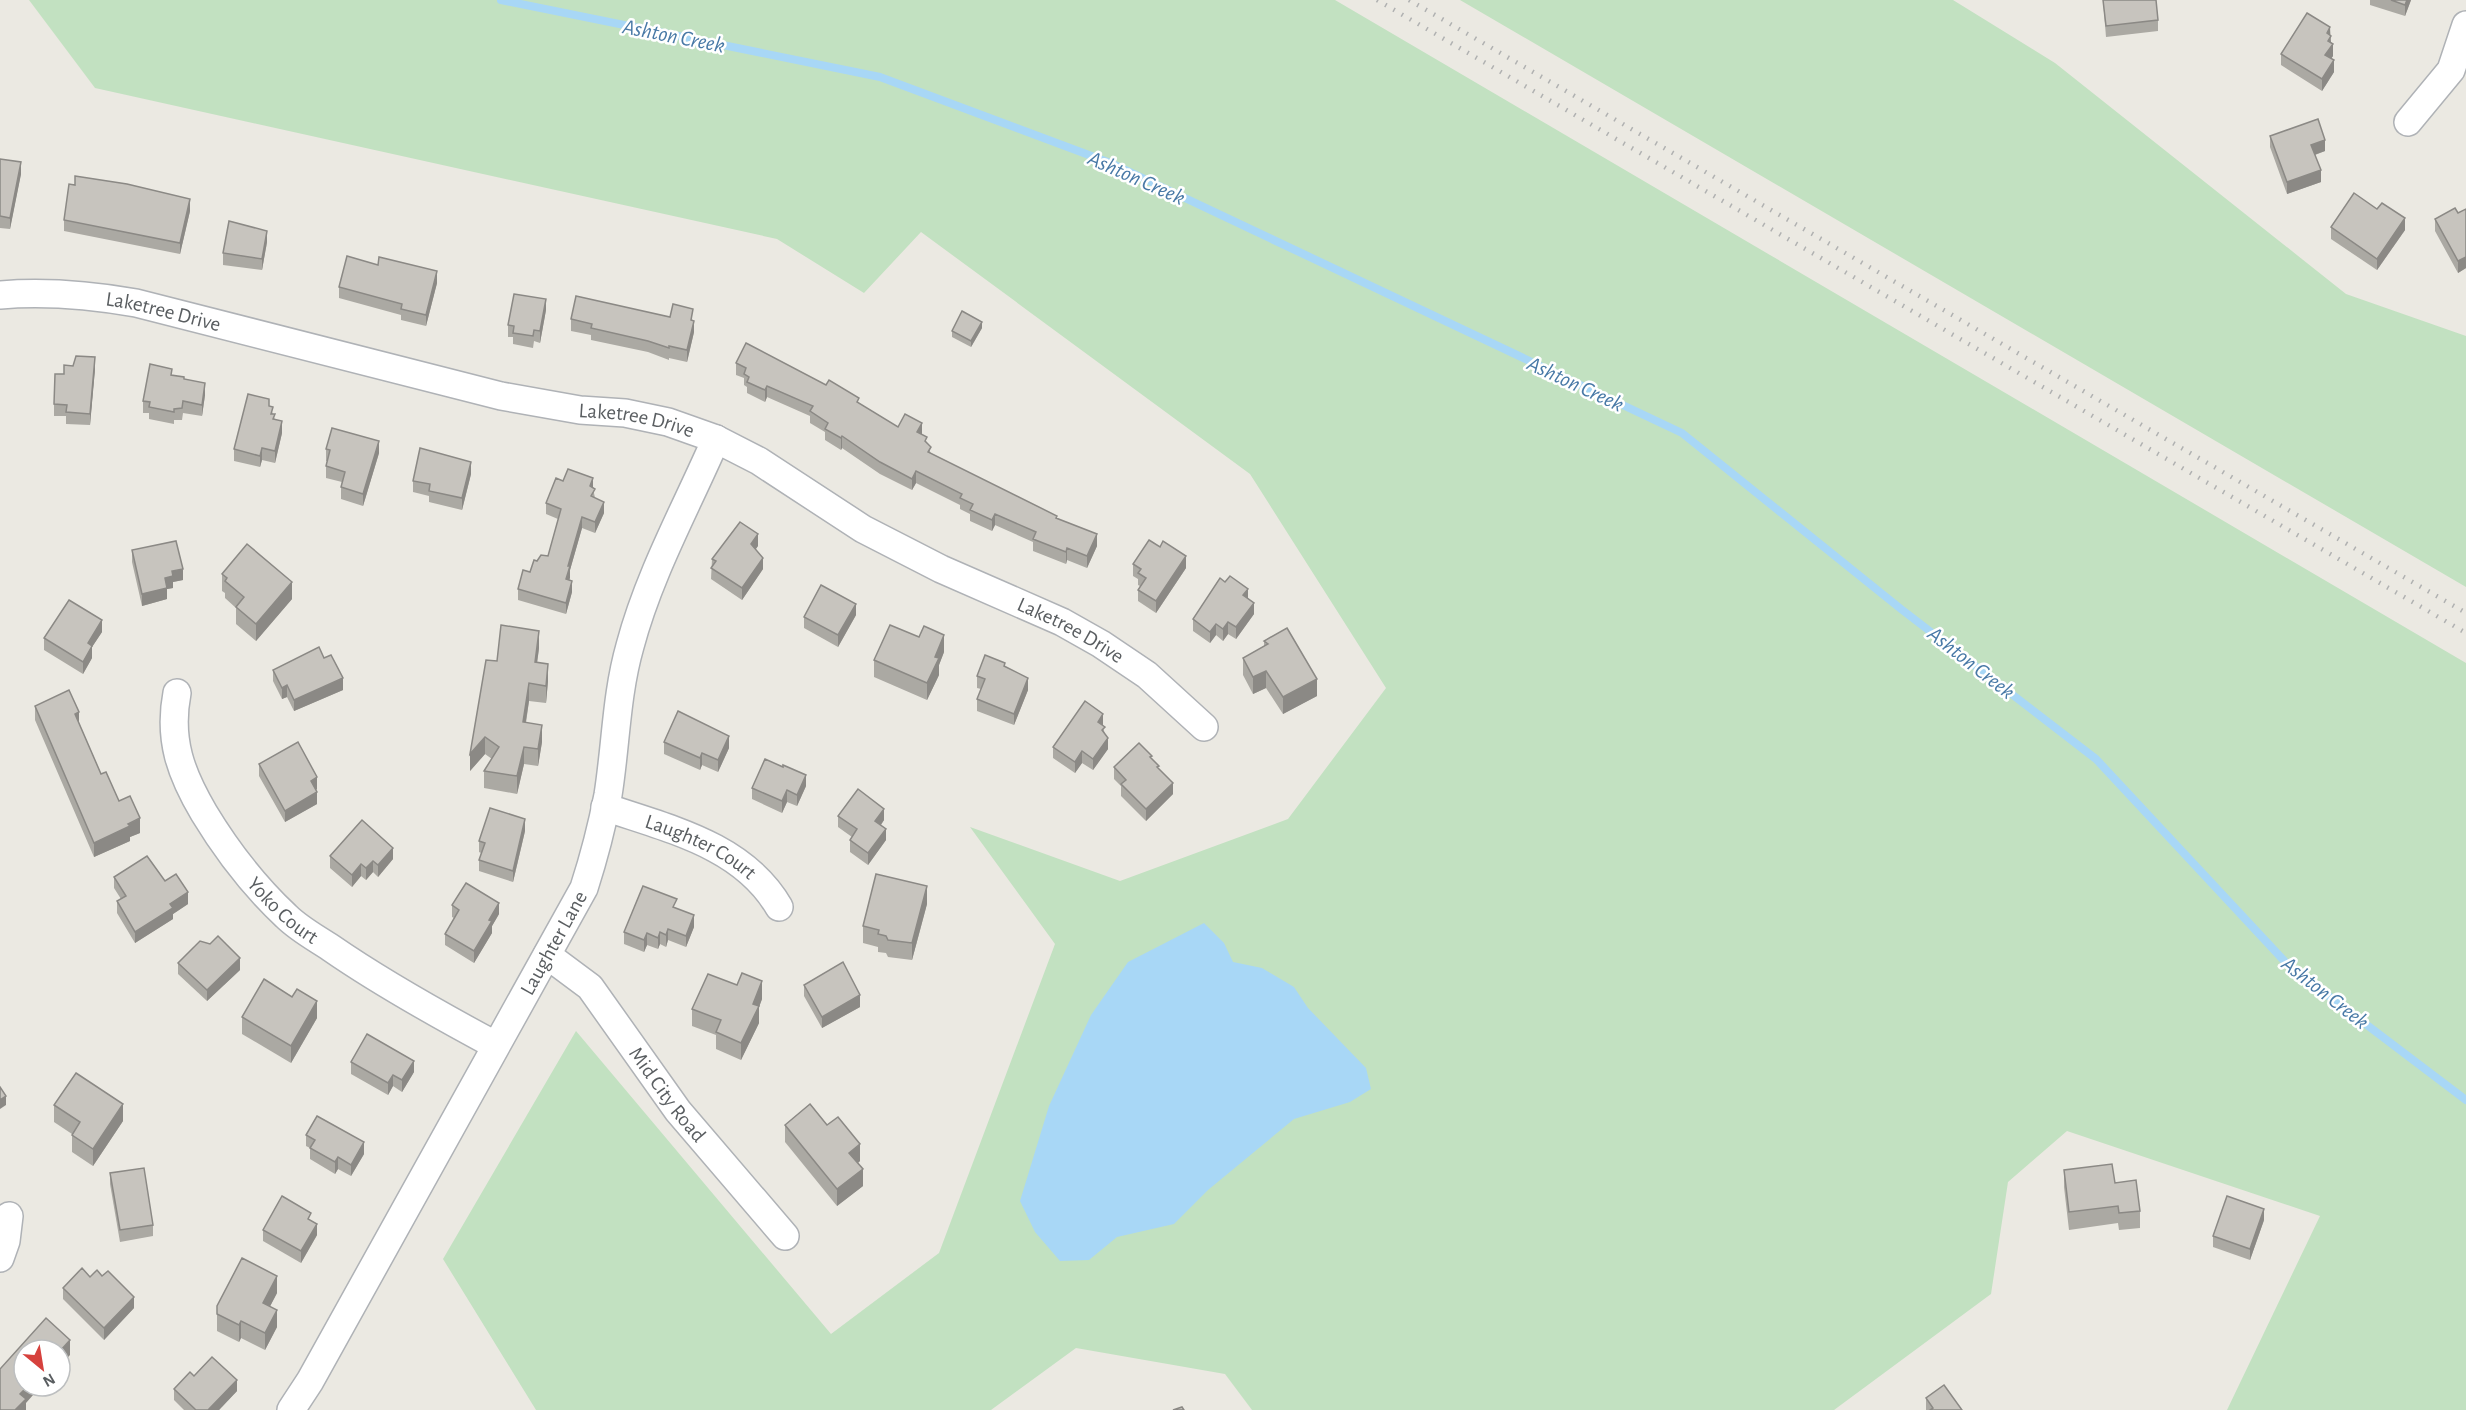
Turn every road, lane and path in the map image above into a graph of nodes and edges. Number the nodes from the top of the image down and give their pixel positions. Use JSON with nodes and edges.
{"nodes":[{"id":1,"x":2466,"y":25,"type":"edge"},
{"id":2,"x":2408,"y":122,"type":"dead end"},
{"id":3,"x":0,"y":295,"type":"edge"},
{"id":4,"x":716,"y":439,"type":"junction"},
{"id":5,"x":177,"y":693,"type":"dead end"},
{"id":6,"x":1204,"y":727,"type":"dead end"},
{"id":7,"x":605,"y":807,"type":"junction"},
{"id":8,"x":778,"y":907,"type":"dead end"},
{"id":9,"x":547,"y":955,"type":"junction"},
{"id":10,"x":495,"y":1045,"type":"junction"},
{"id":11,"x":9,"y":1216,"type":"dead end"},
{"id":12,"x":785,"y":1236,"type":"dead end"},
{"id":13,"x":0,"y":1258,"type":"edge"},
{"id":14,"x":291,"y":1410,"type":"edge"}],
"edges":[{"from":1,"to":2,"type":"street"},
{"from":3,"to":4,"type":"street","name":"Laketree Drive"},
{"from":4,"to":6,"type":"street","name":"Laketree Drive"},
{"from":4,"to":7,"type":"street","name":"Laughter Lane"},
{"from":5,"to":10,"type":"street","name":"Yoko Court"},
{"from":7,"to":8,"type":"street","name":"Laughter Court"},
{"from":7,"to":9,"type":"street","name":"Laughter Lane"},
{"from":9,"to":10,"type":"street","name":"Laughter Lane"},
{"from":9,"to":12,"type":"street","name":"Mid City Road"},
{"from":10,"to":14,"type":"street","name":"Laughter Lane"},
{"from":11,"to":13,"type":"street"}]}
